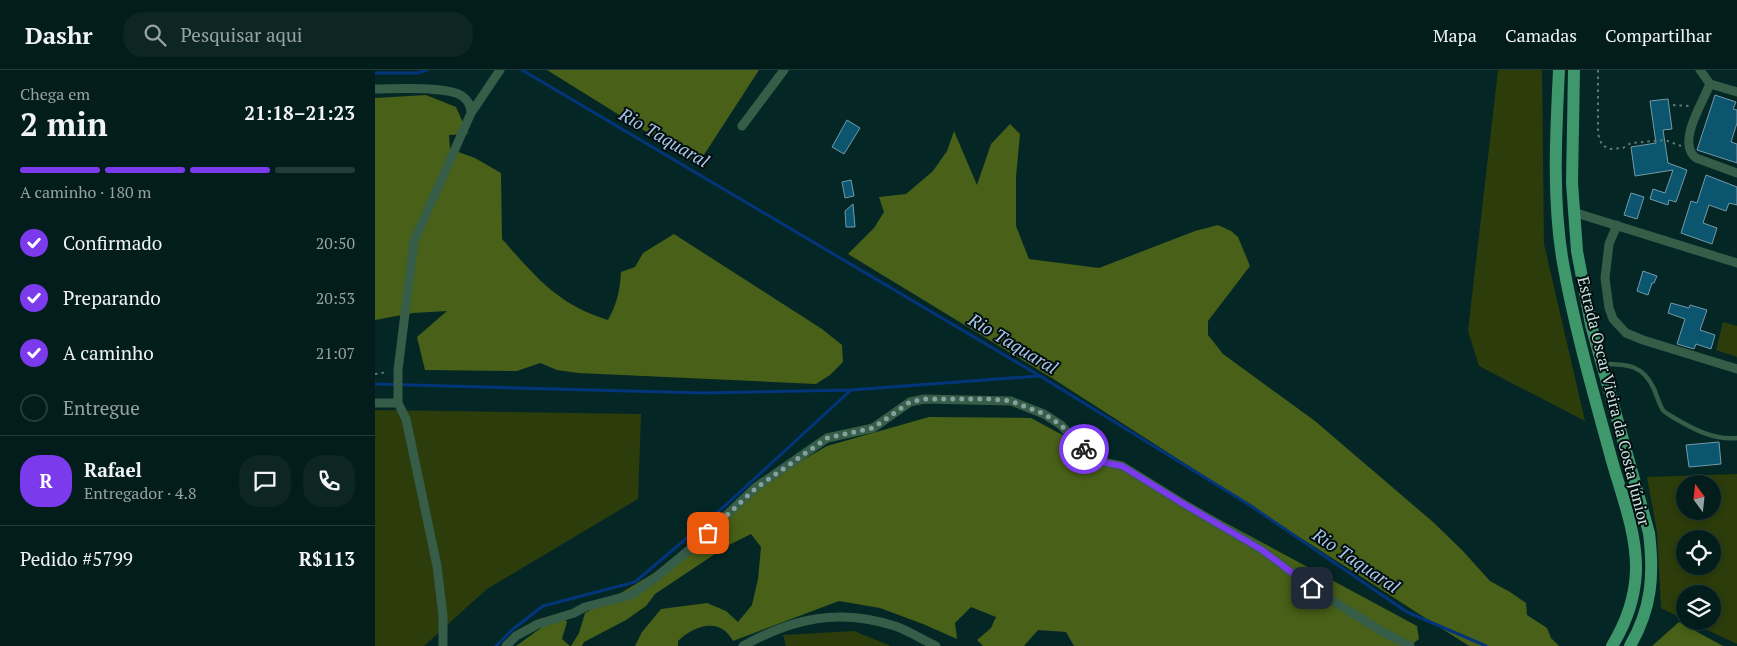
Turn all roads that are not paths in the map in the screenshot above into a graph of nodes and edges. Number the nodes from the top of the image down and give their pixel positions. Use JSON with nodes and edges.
{"nodes":[{"id":1,"x":500,"y":70,"type":"edge"},
{"id":2,"x":784,"y":70,"type":"edge"},
{"id":3,"x":1559,"y":70,"type":"edge"},
{"id":4,"x":1574,"y":70,"type":"edge"},
{"id":5,"x":1700,"y":70,"type":"edge"},
{"id":6,"x":1710,"y":84,"type":"junction"},
{"id":7,"x":375,"y":89,"type":"edge"},
{"id":8,"x":1737,"y":92,"type":"edge"},
{"id":9,"x":471,"y":112,"type":"junction"},
{"id":10,"x":741,"y":126,"type":"dead end"},
{"id":11,"x":1737,"y":173,"type":"edge"},
{"id":12,"x":1573,"y":212,"type":"junction"},
{"id":13,"x":1617,"y":225,"type":"junction"},
{"id":14,"x":1737,"y":263,"type":"edge"},
{"id":15,"x":1602,"y":364,"type":"junction"},
{"id":16,"x":1737,"y":370,"type":"edge"},
{"id":17,"x":375,"y":402,"type":"edge"},
{"id":18,"x":398,"y":403,"type":"junction"},
{"id":19,"x":1737,"y":438,"type":"edge"},
{"id":20,"x":443,"y":646,"type":"edge"},
{"id":21,"x":506,"y":646,"type":"edge"},
{"id":22,"x":743,"y":646,"type":"edge"},
{"id":23,"x":937,"y":646,"type":"edge"},
{"id":24,"x":1410,"y":646,"type":"edge"},
{"id":25,"x":1612,"y":646,"type":"edge"},
{"id":26,"x":1631,"y":646,"type":"edge"}],
"edges":[{"from":1,"to":9,"type":"street"},
{"from":2,"to":10,"type":"street"},
{"from":3,"to":25,"type":"main road","name":"Estrada Oscar Vieira da Costa Júnior"},
{"from":4,"to":12,"type":"main road","name":"Estrada Oscar Vieira da Costa Júnior"},
{"from":5,"to":6,"type":"street"},
{"from":6,"to":8,"type":"street"},
{"from":6,"to":11,"type":"street"},
{"from":7,"to":9,"type":"street"},
{"from":9,"to":18,"type":"street"},
{"from":12,"to":13,"type":"street"},
{"from":12,"to":15,"type":"main road","name":"Estrada Oscar Vieira da Costa Júnior"},
{"from":13,"to":14,"type":"street"},
{"from":13,"to":16,"type":"street"},
{"from":15,"to":19,"type":"lane"},
{"from":15,"to":26,"type":"main road","name":"Estrada Oscar Vieira da Costa Júnior"},
{"from":17,"to":18,"type":"street"},
{"from":18,"to":20,"type":"street"},
{"from":21,"to":24,"type":"street"},
{"from":22,"to":23,"type":"street"}]}
